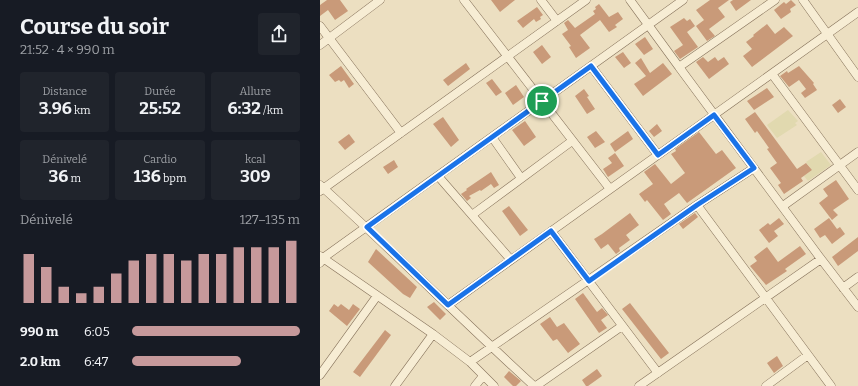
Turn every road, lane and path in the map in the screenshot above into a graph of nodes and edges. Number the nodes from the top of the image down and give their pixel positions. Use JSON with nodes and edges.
{"nodes":[{"id":1,"x":380,"y":0,"type":"edge"},
{"id":2,"x":464,"y":0,"type":"edge"},
{"id":3,"x":542,"y":0,"type":"edge"},
{"id":4,"x":586,"y":0,"type":"edge"},
{"id":5,"x":630,"y":0,"type":"edge"},
{"id":6,"x":684,"y":0,"type":"edge"},
{"id":7,"x":775,"y":0,"type":"edge"},
{"id":8,"x":804,"y":0,"type":"edge"},
{"id":9,"x":858,"y":12,"type":"edge"},
{"id":10,"x":557,"y":21,"type":"junction"},
{"id":11,"x":648,"y":25,"type":"junction"},
{"id":12,"x":320,"y":26,"type":"edge"},
{"id":13,"x":827,"y":34,"type":"junction"},
{"id":14,"x":329,"y":38,"type":"junction"},
{"id":15,"x":320,"y":45,"type":"edge"},
{"id":16,"x":507,"y":56,"type":"junction"},
{"id":17,"x":591,"y":66,"type":"junction"},
{"id":18,"x":680,"y":67,"type":"junction"},
{"id":19,"x":772,"y":74,"type":"junction"},
{"id":20,"x":857,"y":75,"type":"edge"},
{"id":21,"x":542,"y":101,"type":"junction"},
{"id":22,"x":714,"y":115,"type":"junction"},
{"id":23,"x":401,"y":133,"type":"junction"},
{"id":24,"x":492,"y":137,"type":"junction"},
{"id":25,"x":572,"y":141,"type":"junction"},
{"id":26,"x":858,"y":152,"type":"edge"},
{"id":27,"x":658,"y":155,"type":"junction"},
{"id":28,"x":840,"y":166,"type":"junction"},
{"id":29,"x":754,"y":168,"type":"junction"},
{"id":30,"x":438,"y":176,"type":"junction"},
{"id":31,"x":521,"y":178,"type":"junction"},
{"id":32,"x":321,"y":188,"type":"edge"},
{"id":33,"x":610,"y":189,"type":"junction"},
{"id":34,"x":858,"y":190,"type":"edge"},
{"id":35,"x":697,"y":205,"type":"junction"},
{"id":36,"x":783,"y":206,"type":"junction"},
{"id":37,"x":472,"y":215,"type":"junction"},
{"id":38,"x":367,"y":227,"type":"junction"},
{"id":39,"x":551,"y":231,"type":"junction"},
{"id":40,"x":321,"y":259,"type":"edge"},
{"id":41,"x":821,"y":259,"type":"junction"},
{"id":42,"x":510,"y":260,"type":"junction"},
{"id":43,"x":858,"y":277,"type":"edge"},
{"id":44,"x":589,"y":281,"type":"junction"},
{"id":45,"x":843,"y":288,"type":"junction"},
{"id":46,"x":377,"y":296,"type":"junction"},
{"id":47,"x":766,"y":298,"type":"junction"},
{"id":48,"x":448,"y":305,"type":"junction"},
{"id":49,"x":858,"y":307,"type":"edge"},
{"id":50,"x":622,"y":326,"type":"junction"},
{"id":51,"x":433,"y":334,"type":"junction"},
{"id":52,"x":492,"y":347,"type":"junction"},
{"id":53,"x":808,"y":355,"type":"junction"},
{"id":54,"x":470,"y":362,"type":"junction"},
{"id":55,"x":658,"y":373,"type":"junction"},
{"id":56,"x":320,"y":375,"type":"edge"},
{"id":57,"x":482,"y":376,"type":"junction"},
{"id":58,"x":395,"y":386,"type":"edge"},
{"id":59,"x":476,"y":386,"type":"edge"},
{"id":60,"x":494,"y":386,"type":"edge"},
{"id":61,"x":535,"y":386,"type":"edge"},
{"id":62,"x":639,"y":386,"type":"edge"},
{"id":63,"x":766,"y":386,"type":"edge"},
{"id":64,"x":831,"y":386,"type":"edge"}],
"edges":[{"from":1,"to":14,"type":"street"},
{"from":2,"to":16,"type":"street"},
{"from":3,"to":10,"type":"street"},
{"from":4,"to":10,"type":"street"},
{"from":5,"to":11,"type":"street"},
{"from":6,"to":11,"type":"street"},
{"from":7,"to":18,"type":"street"},
{"from":8,"to":13,"type":"street"},
{"from":9,"to":13,"type":"street"},
{"from":10,"to":16,"type":"street"},
{"from":11,"to":17,"type":"street"},
{"from":11,"to":18,"type":"street"},
{"from":12,"to":14,"type":"street"},
{"from":13,"to":19,"type":"street"},
{"from":13,"to":20,"type":"street"},
{"from":14,"to":15,"type":"street"},
{"from":14,"to":23,"type":"street"},
{"from":16,"to":21,"type":"street"},
{"from":16,"to":23,"type":"street"},
{"from":17,"to":21,"type":"street"},
{"from":17,"to":27,"type":"street"},
{"from":18,"to":22,"type":"street"},
{"from":19,"to":22,"type":"street"},
{"from":19,"to":28,"type":"street"},
{"from":21,"to":24,"type":"street"},
{"from":21,"to":25,"type":"street"},
{"from":22,"to":27,"type":"street"},
{"from":22,"to":29,"type":"street"},
{"from":23,"to":32,"type":"street"},
{"from":24,"to":30,"type":"street"},
{"from":24,"to":31,"type":"street"},
{"from":25,"to":31,"type":"street"},
{"from":25,"to":33,"type":"street"},
{"from":26,"to":28,"type":"street"},
{"from":27,"to":33,"type":"street"},
{"from":28,"to":34,"type":"street"},
{"from":28,"to":36,"type":"street"},
{"from":29,"to":35,"type":"street"},
{"from":29,"to":36,"type":"street"},
{"from":30,"to":37,"type":"street"},
{"from":30,"to":38,"type":"street"},
{"from":31,"to":37,"type":"street"},
{"from":32,"to":38,"type":"street"},
{"from":33,"to":39,"type":"street"},
{"from":35,"to":44,"type":"street"},
{"from":35,"to":47,"type":"street"},
{"from":36,"to":41,"type":"street"},
{"from":37,"to":42,"type":"street"},
{"from":38,"to":40,"type":"street"},
{"from":38,"to":48,"type":"street"},
{"from":39,"to":42,"type":"street"},
{"from":39,"to":44,"type":"street"},
{"from":40,"to":46,"type":"street"},
{"from":41,"to":45,"type":"street"},
{"from":41,"to":47,"type":"street"},
{"from":42,"to":48,"type":"street"},
{"from":43,"to":45,"type":"street"},
{"from":44,"to":50,"type":"street"},
{"from":44,"to":52,"type":"street"},
{"from":45,"to":49,"type":"street"},
{"from":46,"to":51,"type":"street"},
{"from":46,"to":56,"type":"street"},
{"from":47,"to":53,"type":"street"},
{"from":47,"to":55,"type":"street"},
{"from":48,"to":52,"type":"street"},
{"from":50,"to":55,"type":"street"},
{"from":50,"to":61,"type":"street"},
{"from":51,"to":54,"type":"street"},
{"from":51,"to":58,"type":"street"},
{"from":52,"to":54,"type":"street"},
{"from":52,"to":61,"type":"street"},
{"from":53,"to":63,"type":"street"},
{"from":53,"to":64,"type":"street"},
{"from":54,"to":57,"type":"street"},
{"from":55,"to":62,"type":"street"},
{"from":57,"to":59,"type":"street"},
{"from":57,"to":60,"type":"street"}]}
